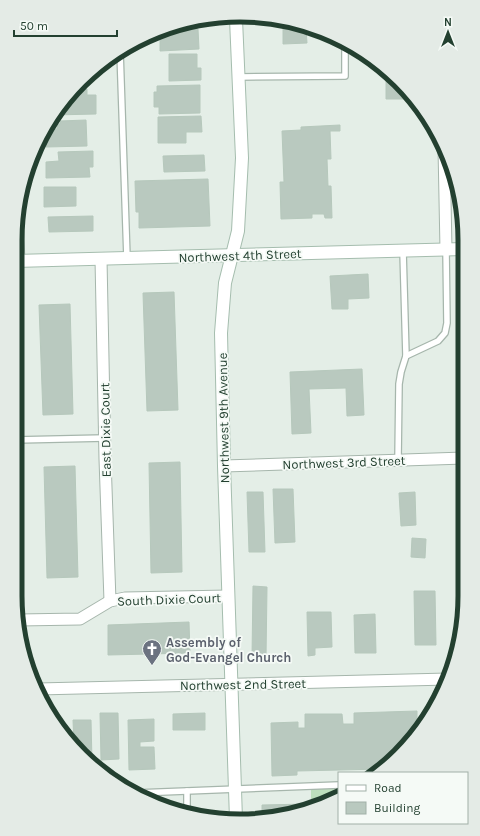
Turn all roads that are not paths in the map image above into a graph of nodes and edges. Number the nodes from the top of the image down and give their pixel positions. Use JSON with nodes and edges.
{"nodes":[{"id":1,"x":236,"y":22,"type":"edge"},
{"id":2,"x":345,"y":49,"type":"edge"},
{"id":3,"x":120,"y":58,"type":"edge"},
{"id":4,"x":238,"y":77,"type":"junction"},
{"id":5,"x":444,"y":166,"type":"edge"},
{"id":6,"x":458,"y":249,"type":"edge"},
{"id":7,"x":446,"y":250,"type":"junction"},
{"id":8,"x":403,"y":251,"type":"junction"},
{"id":9,"x":233,"y":255,"type":"junction"},
{"id":10,"x":126,"y":259,"type":"junction"},
{"id":11,"x":102,"y":260,"type":"junction"},
{"id":12,"x":22,"y":261,"type":"edge"},
{"id":13,"x":406,"y":356,"type":"junction"},
{"id":14,"x":105,"y":438,"type":"junction"},
{"id":15,"x":22,"y":440,"type":"edge"},
{"id":16,"x":458,"y":458,"type":"edge"},
{"id":17,"x":398,"y":460,"type":"junction"},
{"id":18,"x":224,"y":466,"type":"junction"},
{"id":19,"x":228,"y":596,"type":"junction"},
{"id":20,"x":110,"y":601,"type":"junction"},
{"id":21,"x":23,"y":620,"type":"edge"},
{"id":22,"x":441,"y":679,"type":"edge"},
{"id":23,"x":231,"y":685,"type":"junction"},
{"id":24,"x":43,"y":689,"type":"edge"},
{"id":25,"x":338,"y":785,"type":"edge"},
{"id":26,"x":235,"y":789,"type":"junction"},
{"id":27,"x":187,"y":791,"type":"junction"},
{"id":28,"x":146,"y":793,"type":"edge"},
{"id":29,"x":187,"y":808,"type":"edge"},
{"id":30,"x":236,"y":814,"type":"edge"}],
"edges":[{"from":1,"to":4,"type":"main road","name":"Northwest 9th Avenue"},
{"from":2,"to":4,"type":"lane"},
{"from":3,"to":10,"type":"lane"},
{"from":4,"to":9,"type":"main road","name":"Northwest 9th Avenue"},
{"from":5,"to":7,"type":"street"},
{"from":6,"to":7,"type":"main road","name":"Northwest 4th Street"},
{"from":7,"to":8,"type":"main road","name":"Northwest 4th Street"},
{"from":7,"to":13,"type":"lane"},
{"from":8,"to":9,"type":"main road","name":"Northwest 4th Street"},
{"from":8,"to":13,"type":"lane"},
{"from":9,"to":10,"type":"main road","name":"Northwest 4th Street"},
{"from":9,"to":18,"type":"main road","name":"Northwest 9th Avenue"},
{"from":10,"to":11,"type":"main road","name":"Northwest 4th Street"},
{"from":11,"to":12,"type":"main road","name":"Northwest 4th Street"},
{"from":11,"to":14,"type":"street","name":"East Dixie Court"},
{"from":13,"to":17,"type":"lane"},
{"from":14,"to":15,"type":"lane"},
{"from":14,"to":20,"type":"street","name":"East Dixie Court"},
{"from":16,"to":17,"type":"street","name":"Northwest 3rd Street"},
{"from":17,"to":18,"type":"street","name":"Northwest 3rd Street"},
{"from":18,"to":19,"type":"main road","name":"Northwest 9th Avenue"},
{"from":19,"to":20,"type":"street","name":"South Dixie Court"},
{"from":19,"to":23,"type":"main road","name":"Northwest 9th Avenue"},
{"from":20,"to":21,"type":"street","name":"South Dixie Court"},
{"from":22,"to":23,"type":"street","name":"Northwest 2nd Street"},
{"from":23,"to":24,"type":"street","name":"Northwest 2nd Street"},
{"from":23,"to":26,"type":"main road","name":"Northwest 9th Avenue"},
{"from":25,"to":26,"type":"lane"},
{"from":26,"to":27,"type":"lane"},
{"from":26,"to":30,"type":"main road","name":"Northwest 9th Avenue"},
{"from":27,"to":28,"type":"lane"},
{"from":27,"to":29,"type":"lane"}]}
